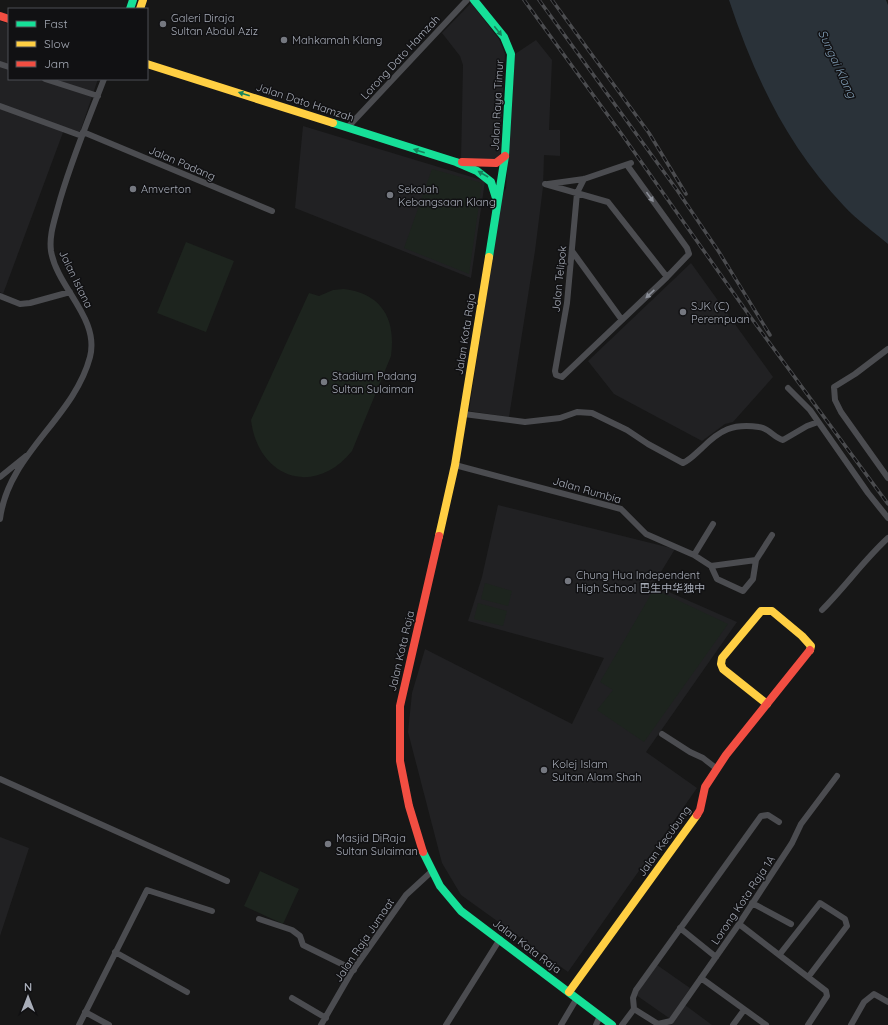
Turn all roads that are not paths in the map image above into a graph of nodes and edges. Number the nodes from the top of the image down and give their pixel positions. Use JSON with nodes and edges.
{"nodes":[{"id":1,"x":467,"y":0,"type":"edge"},
{"id":2,"x":474,"y":0,"type":"edge"},
{"id":3,"x":148,"y":64,"type":"edge"},
{"id":4,"x":48,"y":80,"type":"edge"},
{"id":5,"x":104,"y":80,"type":"edge"},
{"id":6,"x":98,"y":96,"type":"junction"},
{"id":7,"x":0,"y":106,"type":"edge"},
{"id":8,"x":348,"y":127,"type":"junction"},
{"id":9,"x":83,"y":134,"type":"junction"},
{"id":10,"x":505,"y":156,"type":"junction"},
{"id":11,"x":456,"y":162,"type":"junction"},
{"id":12,"x":584,"y":179,"type":"junction"},
{"id":13,"x":577,"y":193,"type":"junction"},
{"id":14,"x":496,"y":198,"type":"junction"},
{"id":15,"x":272,"y":211,"type":"dead end"},
{"id":16,"x":572,"y":251,"type":"junction"},
{"id":17,"x":667,"y":278,"type":"junction"},
{"id":18,"x":70,"y":292,"type":"junction"},
{"id":19,"x":0,"y":296,"type":"edge"},
{"id":20,"x":622,"y":320,"type":"junction"},
{"id":21,"x":888,"y":349,"type":"edge"},
{"id":22,"x":788,"y":388,"type":"dead end"},
{"id":23,"x":464,"y":414,"type":"junction"},
{"id":24,"x":818,"y":422,"type":"junction"},
{"id":25,"x":30,"y":452,"type":"junction"},
{"id":26,"x":455,"y":465,"type":"junction"},
{"id":27,"x":0,"y":477,"type":"edge"},
{"id":28,"x":888,"y":478,"type":"edge"},
{"id":29,"x":2,"y":488,"type":"dead end"},
{"id":30,"x":5,"y":494,"type":"junction"},
{"id":31,"x":1,"y":504,"type":"edge"},
{"id":32,"x":888,"y":518,"type":"edge"},
{"id":33,"x":0,"y":519,"type":"edge"},
{"id":34,"x":713,"y":524,"type":"dead end"},
{"id":35,"x":772,"y":535,"type":"dead end"},
{"id":36,"x":888,"y":538,"type":"edge"},
{"id":37,"x":694,"y":555,"type":"junction"},
{"id":38,"x":756,"y":560,"type":"junction"},
{"id":39,"x":711,"y":566,"type":"junction"},
{"id":40,"x":822,"y":610,"type":"dead end"},
{"id":41,"x":766,"y":704,"type":"junction"},
{"id":42,"x":662,"y":734,"type":"dead end"},
{"id":43,"x":717,"y":769,"type":"junction"},
{"id":44,"x":837,"y":776,"type":"dead end"},
{"id":45,"x":0,"y":779,"type":"edge"},
{"id":46,"x":779,"y":822,"type":"dead end"},
{"id":47,"x":431,"y":872,"type":"junction"},
{"id":48,"x":227,"y":881,"type":"dead end"},
{"id":49,"x":752,"y":903,"type":"junction"},
{"id":50,"x":212,"y":911,"type":"dead end"},
{"id":51,"x":259,"y":919,"type":"dead end"},
{"id":52,"x":739,"y":924,"type":"junction"},
{"id":53,"x":791,"y":924,"type":"dead end"},
{"id":54,"x":680,"y":928,"type":"junction"},
{"id":55,"x":500,"y":939,"type":"junction"},
{"id":56,"x":115,"y":952,"type":"junction"},
{"id":57,"x":780,"y":954,"type":"junction"},
{"id":58,"x":716,"y":957,"type":"junction"},
{"id":59,"x":354,"y":970,"type":"junction"},
{"id":60,"x":809,"y":976,"type":"junction"},
{"id":61,"x":701,"y":978,"type":"junction"},
{"id":62,"x":187,"y":992,"type":"dead end"},
{"id":63,"x":569,"y":992,"type":"junction"},
{"id":64,"x":292,"y":998,"type":"dead end"},
{"id":65,"x":577,"y":998,"type":"junction"},
{"id":66,"x":888,"y":1002,"type":"edge"},
{"id":67,"x":634,"y":1009,"type":"junction"},
{"id":68,"x":744,"y":1010,"type":"junction"},
{"id":69,"x":86,"y":1012,"type":"junction"},
{"id":70,"x":600,"y":1016,"type":"junction"},
{"id":71,"x":326,"y":1018,"type":"junction"},
{"id":72,"x":658,"y":1024,"type":"edge"},
{"id":73,"x":79,"y":1025,"type":"edge"},
{"id":74,"x":109,"y":1025,"type":"edge"},
{"id":75,"x":322,"y":1025,"type":"edge"},
{"id":76,"x":446,"y":1025,"type":"edge"},
{"id":77,"x":561,"y":1025,"type":"edge"},
{"id":78,"x":596,"y":1025,"type":"edge"},
{"id":79,"x":612,"y":1025,"type":"edge"},
{"id":80,"x":622,"y":1025,"type":"edge"},
{"id":81,"x":733,"y":1025,"type":"edge"},
{"id":82,"x":766,"y":1025,"type":"edge"},
{"id":83,"x":808,"y":1025,"type":"edge"},
{"id":84,"x":851,"y":1025,"type":"edge"}],
"edges":[{"from":1,"to":8,"type":"street","name":"Lorong Dato Hamzah"},
{"from":2,"to":10,"type":"main road","name":"Jalan Raya Timur","one_way":true},
{"from":8,"to":3,"type":"main road","name":"Jalan Dato Hamzah","one_way":true},
{"from":4,"to":6,"type":"street"},
{"from":5,"to":6,"type":"street","name":"Jalan Istana"},
{"from":6,"to":9,"type":"street","name":"Jalan Istana"},
{"from":7,"to":9,"type":"street","name":"Jalan Padang"},
{"from":11,"to":8,"type":"main road","name":"Jalan Dato Hamzah","one_way":true},
{"from":9,"to":15,"type":"street","name":"Jalan Padang"},
{"from":9,"to":18,"type":"street","name":"Jalan Istana"},
{"from":10,"to":11,"type":"main road"},
{"from":10,"to":14,"type":"main road","name":"Jalan Raya Timur"},
{"from":14,"to":11,"type":"main road","one_way":true},
{"from":12,"to":13,"type":"street","name":"Jalan Telipok"},
{"from":12,"to":13,"type":"street"},
{"from":12,"to":17,"type":"street","one_way":true},
{"from":13,"to":16,"type":"street","name":"Jalan Telipok"},
{"from":13,"to":17,"type":"street"},
{"from":14,"to":23,"type":"main road","name":"Jalan Kota Raja"},
{"from":16,"to":20,"type":"street"},
{"from":16,"to":20,"type":"street","name":"Jalan Telipok"},
{"from":17,"to":20,"type":"street","one_way":true},
{"from":18,"to":19,"type":"street"},
{"from":18,"to":25,"type":"street","name":"Jalan Istana"},
{"from":21,"to":28,"type":"street"},
{"from":22,"to":24,"type":"street"},
{"from":23,"to":24,"type":"street"},
{"from":23,"to":26,"type":"main road","name":"Jalan Kota Raja"},
{"from":24,"to":32,"type":"street"},
{"from":25,"to":27,"type":"street","name":"Jalan Istana"},
{"from":25,"to":30,"type":"street","name":"Jalan Istana"},
{"from":26,"to":37,"type":"street","name":"Jalan Rumbia"},
{"from":26,"to":47,"type":"main road","name":"Jalan Kota Raja"},
{"from":29,"to":30,"type":"street"},
{"from":30,"to":31,"type":"street","name":"Jalan Istana"},
{"from":31,"to":33,"type":"street","name":"Jalan Istana"},
{"from":34,"to":37,"type":"street"},
{"from":35,"to":38,"type":"street","name":"Jalan Rumbia"},
{"from":36,"to":40,"type":"street"},
{"from":37,"to":39,"type":"street","name":"Jalan Rumbia"},
{"from":38,"to":39,"type":"street"},
{"from":38,"to":39,"type":"street","name":"Jalan Rumbia"},
{"from":41,"to":41,"type":"main road","name":"Jalan Kecubung"},
{"from":41,"to":43,"type":"main road","name":"Jalan Kecubung"},
{"from":42,"to":43,"type":"street"},
{"from":43,"to":63,"type":"main road","name":"Jalan Kecubung"},
{"from":44,"to":49,"type":"street","name":"Lorong Kota Raja 1A"},
{"from":45,"to":48,"type":"street"},
{"from":46,"to":54,"type":"street"},
{"from":47,"to":55,"type":"main road","name":"Jalan Kota Raja"},
{"from":47,"to":59,"type":"street","name":"Jalan Raja Jumaat"},
{"from":49,"to":52,"type":"street","name":"Lorong Kota Raja 1A"},
{"from":49,"to":53,"type":"street"},
{"from":50,"to":56,"type":"street"},
{"from":51,"to":59,"type":"street"},
{"from":52,"to":57,"type":"street"},
{"from":52,"to":58,"type":"street","name":"Lorong Kota Raja 1A"},
{"from":54,"to":58,"type":"street"},
{"from":54,"to":67,"type":"street"},
{"from":55,"to":63,"type":"main road","name":"Jalan Kota Raja"},
{"from":55,"to":76,"type":"street"},
{"from":56,"to":62,"type":"street"},
{"from":56,"to":69,"type":"street"},
{"from":57,"to":60,"type":"street"},
{"from":57,"to":60,"type":"street"},
{"from":58,"to":61,"type":"street","name":"Lorong Kota Raja 1A"},
{"from":59,"to":71,"type":"street","name":"Jalan Raja Jumaat"},
{"from":60,"to":83,"type":"street"},
{"from":61,"to":68,"type":"street"},
{"from":61,"to":72,"type":"street","name":"Lorong Kota Raja 1A"},
{"from":63,"to":65,"type":"main road","name":"Jalan Kota Raja"},
{"from":64,"to":71,"type":"street"},
{"from":65,"to":70,"type":"main road","name":"Jalan Kota Raja"},
{"from":65,"to":77,"type":"street"},
{"from":66,"to":84,"type":"street"},
{"from":67,"to":72,"type":"street"},
{"from":67,"to":80,"type":"street"},
{"from":68,"to":81,"type":"street"},
{"from":68,"to":82,"type":"street"},
{"from":69,"to":73,"type":"street"},
{"from":69,"to":74,"type":"street"},
{"from":70,"to":78,"type":"street"},
{"from":70,"to":79,"type":"main road","name":"Jalan Kota Raja"},
{"from":71,"to":75,"type":"street","name":"Jalan Raja Jumaat"}]}
